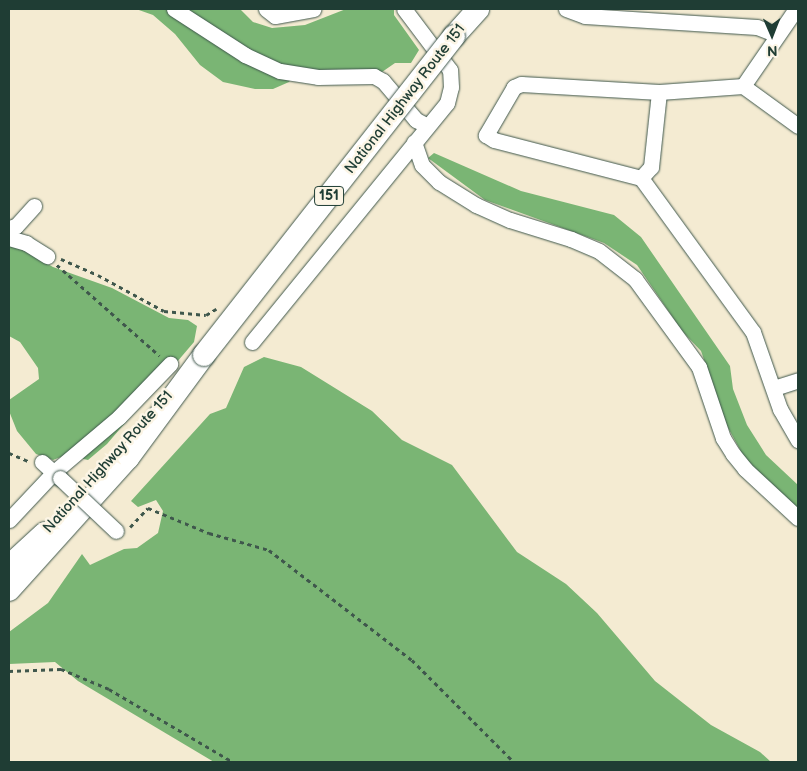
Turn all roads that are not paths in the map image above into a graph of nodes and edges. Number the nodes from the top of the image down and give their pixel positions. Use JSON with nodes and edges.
{"nodes":[{"id":1,"x":174,"y":9,"type":"edge"},
{"id":2,"x":266,"y":9,"type":"edge"},
{"id":3,"x":313,"y":9,"type":"edge"},
{"id":4,"x":404,"y":9,"type":"edge"},
{"id":5,"x":478,"y":9,"type":"edge"},
{"id":6,"x":566,"y":9,"type":"edge"},
{"id":7,"x":796,"y":9,"type":"edge"},
{"id":8,"x":296,"y":11,"type":"edge"},
{"id":9,"x":778,"y":35,"type":"junction"},
{"id":10,"x":743,"y":86,"type":"junction"},
{"id":11,"x":659,"y":92,"type":"junction"},
{"id":12,"x":428,"y":126,"type":"junction"},
{"id":13,"x":798,"y":126,"type":"edge"},
{"id":14,"x":414,"y":142,"type":"junction"},
{"id":15,"x":641,"y":178,"type":"junction"},
{"id":16,"x":34,"y":206,"type":"dead end"},
{"id":17,"x":9,"y":228,"type":"edge"},
{"id":18,"x":9,"y":238,"type":"edge"},
{"id":19,"x":47,"y":256,"type":"road end"},
{"id":20,"x":252,"y":342,"type":"dead end"},
{"id":21,"x":204,"y":355,"type":"junction"},
{"id":22,"x":170,"y":364,"type":"road end"},
{"id":23,"x":798,"y":380,"type":"edge"},
{"id":24,"x":774,"y":388,"type":"junction"},
{"id":25,"x":798,"y":440,"type":"edge"},
{"id":26,"x":42,"y":462,"type":"road end"},
{"id":27,"x":57,"y":475,"type":"junction"},
{"id":28,"x":798,"y":518,"type":"edge"},
{"id":29,"x":9,"y":520,"type":"edge"},
{"id":30,"x":116,"y":531,"type":"road end"},
{"id":31,"x":9,"y":566,"type":"edge"},
{"id":32,"x":9,"y":590,"type":"edge"}],
"edges":[{"from":1,"to":12,"type":"street"},
{"from":2,"to":8,"type":"street"},
{"from":3,"to":8,"type":"street"},
{"from":4,"to":12,"type":"street"},
{"from":5,"to":21,"type":"highway","name":"National Highway Route 151","number":"151","bridge":true},
{"from":6,"to":9,"type":"street"},
{"from":7,"to":9,"type":"street"},
{"from":9,"to":10,"type":"street"},
{"from":10,"to":11,"type":"street"},
{"from":10,"to":13,"type":"street"},
{"from":11,"to":15,"type":"street"},
{"from":11,"to":15,"type":"street"},
{"from":12,"to":14,"type":"street"},
{"from":14,"to":20,"type":"street"},
{"from":14,"to":28,"type":"street"},
{"from":15,"to":24,"type":"street"},
{"from":16,"to":17,"type":"street"},
{"from":18,"to":19,"type":"street"},
{"from":21,"to":31,"type":"highway","name":"National Highway Route 151","number":"151"},
{"from":21,"to":32,"type":"highway","name":"National Highway Route 151","number":"151"},
{"from":22,"to":27,"type":"street"},
{"from":23,"to":24,"type":"street"},
{"from":24,"to":25,"type":"street"},
{"from":26,"to":27,"type":"street"},
{"from":27,"to":29,"type":"street"},
{"from":27,"to":30,"type":"street","bridge":true}]}
